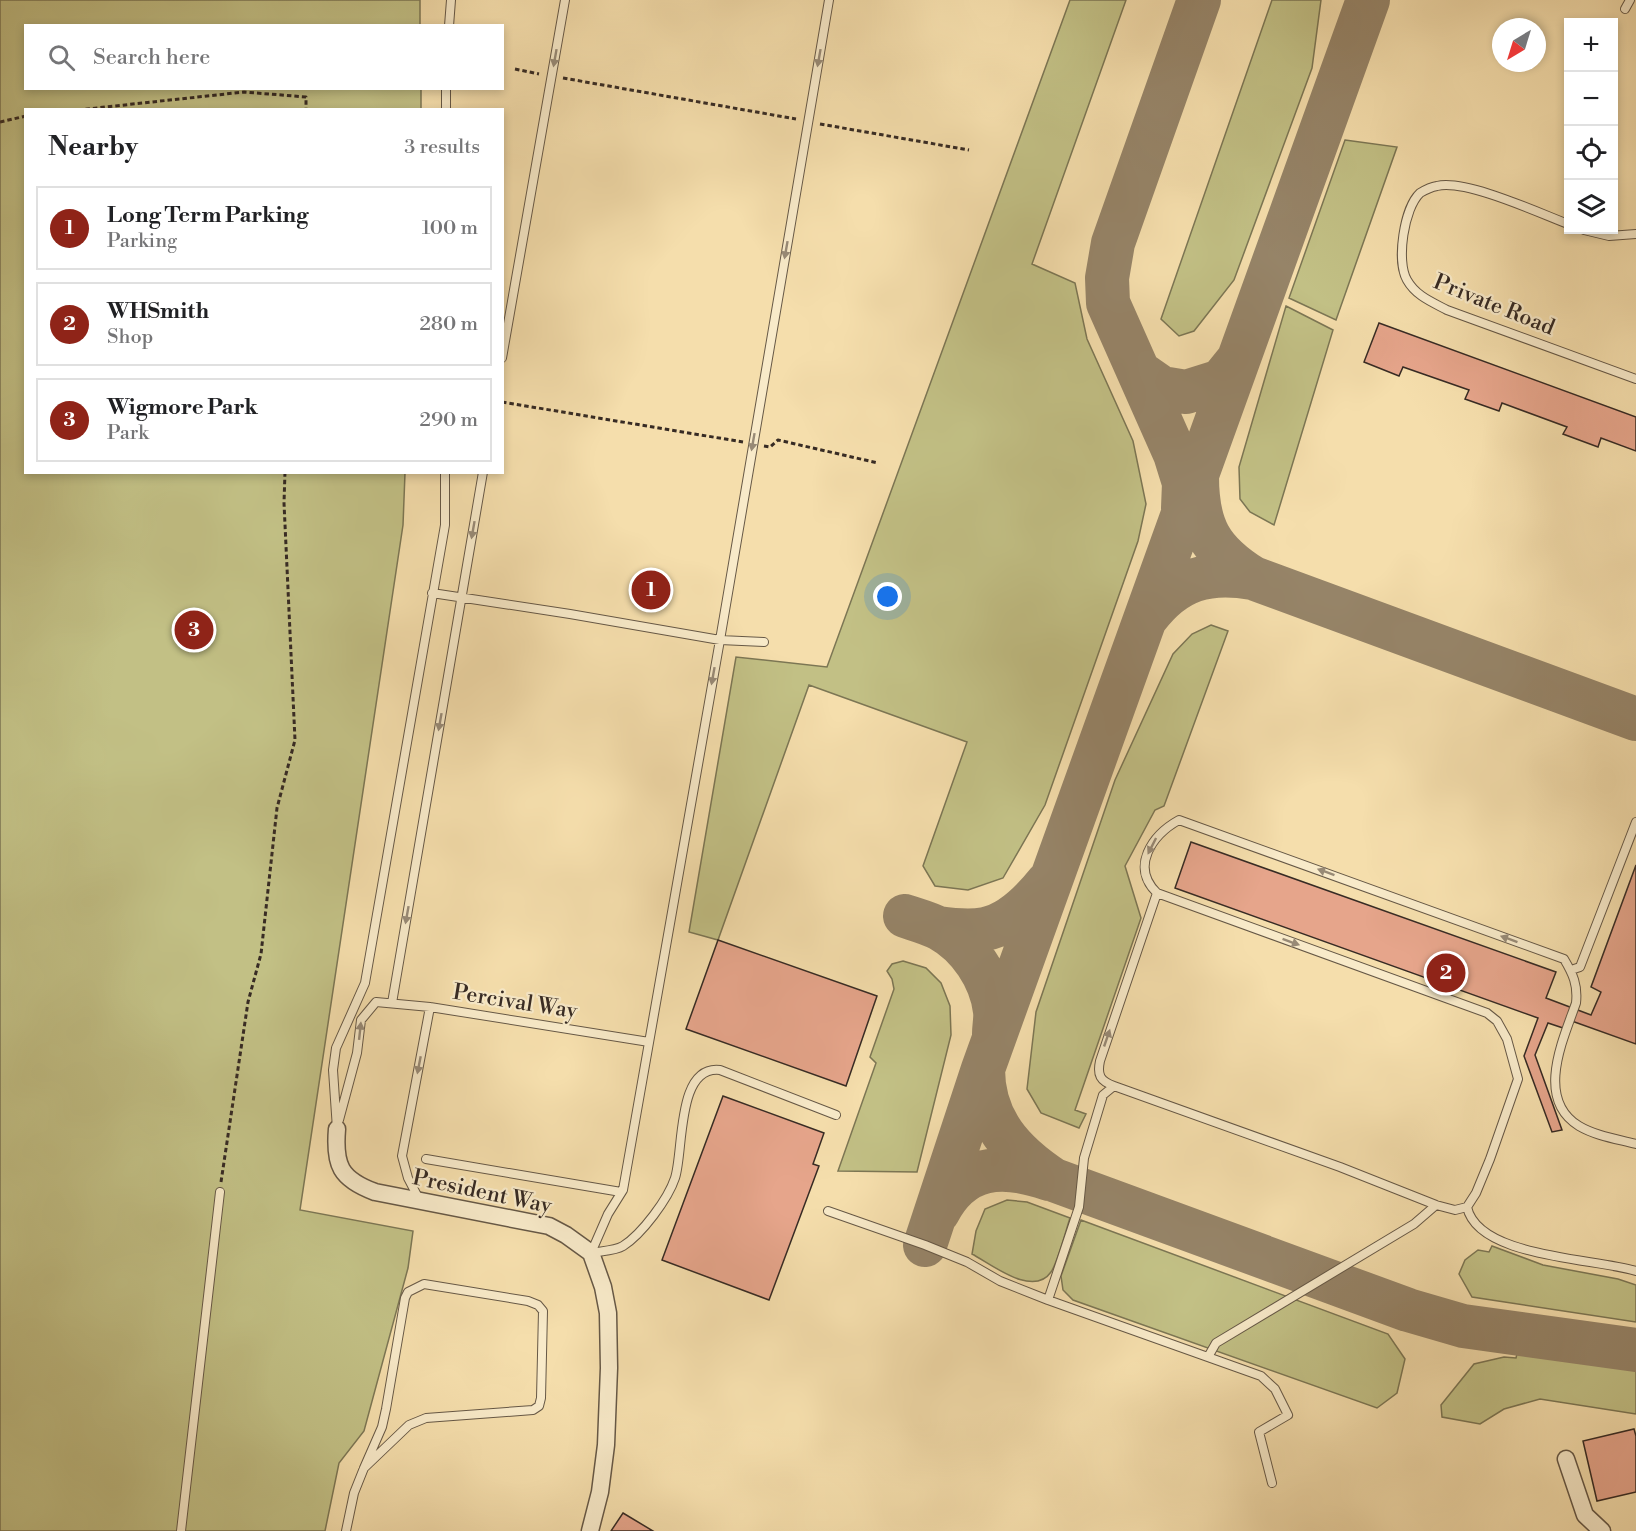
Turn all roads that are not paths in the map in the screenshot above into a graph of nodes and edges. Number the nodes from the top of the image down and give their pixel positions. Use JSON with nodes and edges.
{"nodes":[{"id":1,"x":451,"y":0,"type":"edge"},
{"id":2,"x":565,"y":0,"type":"edge"},
{"id":3,"x":829,"y":0,"type":"edge"},
{"id":4,"x":1630,"y":0,"type":"edge"},
{"id":5,"x":1625,"y":9,"type":"dead end"},
{"id":6,"x":449,"y":24,"type":"edge"},
{"id":7,"x":446,"y":90,"type":"edge"},
{"id":8,"x":446,"y":108,"type":"edge"},
{"id":9,"x":1564,"y":222,"type":"edge"},
{"id":10,"x":1601,"y":234,"type":"edge"},
{"id":11,"x":1636,"y":234,"type":"edge"},
{"id":12,"x":504,"y":346,"type":"edge"},
{"id":13,"x":1636,"y":379,"type":"edge"},
{"id":14,"x":445,"y":474,"type":"edge"},
{"id":15,"x":483,"y":474,"type":"edge"},
{"id":16,"x":432,"y":593,"type":"junction"},
{"id":17,"x":461,"y":597,"type":"junction"},
{"id":18,"x":720,"y":640,"type":"junction"},
{"id":19,"x":764,"y":642,"type":"dead end"},
{"id":20,"x":1636,"y":822,"type":"edge"},
{"id":21,"x":1157,"y":893,"type":"junction"},
{"id":22,"x":1571,"y":970,"type":"junction"},
{"id":23,"x":392,"y":1003,"type":"junction"},
{"id":24,"x":430,"y":1007,"type":"junction"},
{"id":25,"x":649,"y":1041,"type":"junction"},
{"id":26,"x":1114,"y":1086,"type":"junction"},
{"id":27,"x":836,"y":1115,"type":"dead end"},
{"id":28,"x":337,"y":1129,"type":"junction"},
{"id":29,"x":1636,"y":1144,"type":"edge"},
{"id":30,"x":426,"y":1159,"type":"dead end"},
{"id":31,"x":220,"y":1192,"type":"road end"},
{"id":32,"x":621,"y":1192,"type":"junction"},
{"id":33,"x":420,"y":1201,"type":"junction"},
{"id":34,"x":1436,"y":1205,"type":"junction"},
{"id":35,"x":1467,"y":1207,"type":"junction"},
{"id":36,"x":828,"y":1210,"type":"dead end"},
{"id":37,"x":591,"y":1253,"type":"junction"},
{"id":38,"x":1636,"y":1271,"type":"edge"},
{"id":39,"x":1048,"y":1300,"type":"junction"},
{"id":40,"x":1208,"y":1357,"type":"junction"},
{"id":41,"x":1566,"y":1459,"type":"dead end"},
{"id":42,"x":364,"y":1468,"type":"junction"},
{"id":43,"x":1272,"y":1483,"type":"dead end"},
{"id":44,"x":181,"y":1531,"type":"edge"},
{"id":45,"x":346,"y":1531,"type":"edge"},
{"id":46,"x":590,"y":1531,"type":"edge"},
{"id":47,"x":1602,"y":1531,"type":"edge"}],
"edges":[{"from":1,"to":6,"type":"lane"},
{"from":2,"to":12,"type":"lane","one_way":true},
{"from":3,"to":18,"type":"lane","one_way":true},
{"from":4,"to":5,"type":"lane"},
{"from":7,"to":8,"type":"lane"},
{"from":9,"to":13,"type":"lane","name":"Private Road"},
{"from":10,"to":11,"type":"lane"},
{"from":14,"to":16,"type":"lane"},
{"from":15,"to":17,"type":"lane","one_way":true},
{"from":16,"to":17,"type":"lane"},
{"from":16,"to":28,"type":"lane"},
{"from":17,"to":18,"type":"lane"},
{"from":17,"to":23,"type":"lane","one_way":true},
{"from":18,"to":19,"type":"lane"},
{"from":18,"to":25,"type":"lane","one_way":true},
{"from":20,"to":22,"type":"lane"},
{"from":22,"to":21,"type":"lane","one_way":true},
{"from":26,"to":21,"type":"lane","one_way":true},
{"from":21,"to":35,"type":"lane","one_way":true},
{"from":22,"to":29,"type":"lane"},
{"from":23,"to":24,"type":"lane"},
{"from":28,"to":23,"type":"lane","one_way":true},
{"from":24,"to":25,"type":"lane","name":"Percival Way"},
{"from":24,"to":33,"type":"lane","name":"Percival Way","one_way":true},
{"from":25,"to":32,"type":"lane"},
{"from":26,"to":34,"type":"lane"},
{"from":26,"to":39,"type":"lane"},
{"from":27,"to":37,"type":"lane"},
{"from":28,"to":33,"type":"street","name":"President Way"},
{"from":30,"to":32,"type":"lane"},
{"from":31,"to":44,"type":"lane"},
{"from":32,"to":37,"type":"lane"},
{"from":33,"to":37,"type":"street","name":"President Way"},
{"from":34,"to":35,"type":"lane"},
{"from":34,"to":40,"type":"lane"},
{"from":35,"to":38,"type":"lane"},
{"from":36,"to":39,"type":"lane"},
{"from":37,"to":46,"type":"street"},
{"from":39,"to":40,"type":"lane"},
{"from":40,"to":43,"type":"lane"},
{"from":41,"to":47,"type":"street"},
{"from":42,"to":42,"type":"lane"},
{"from":42,"to":45,"type":"lane"}]}
